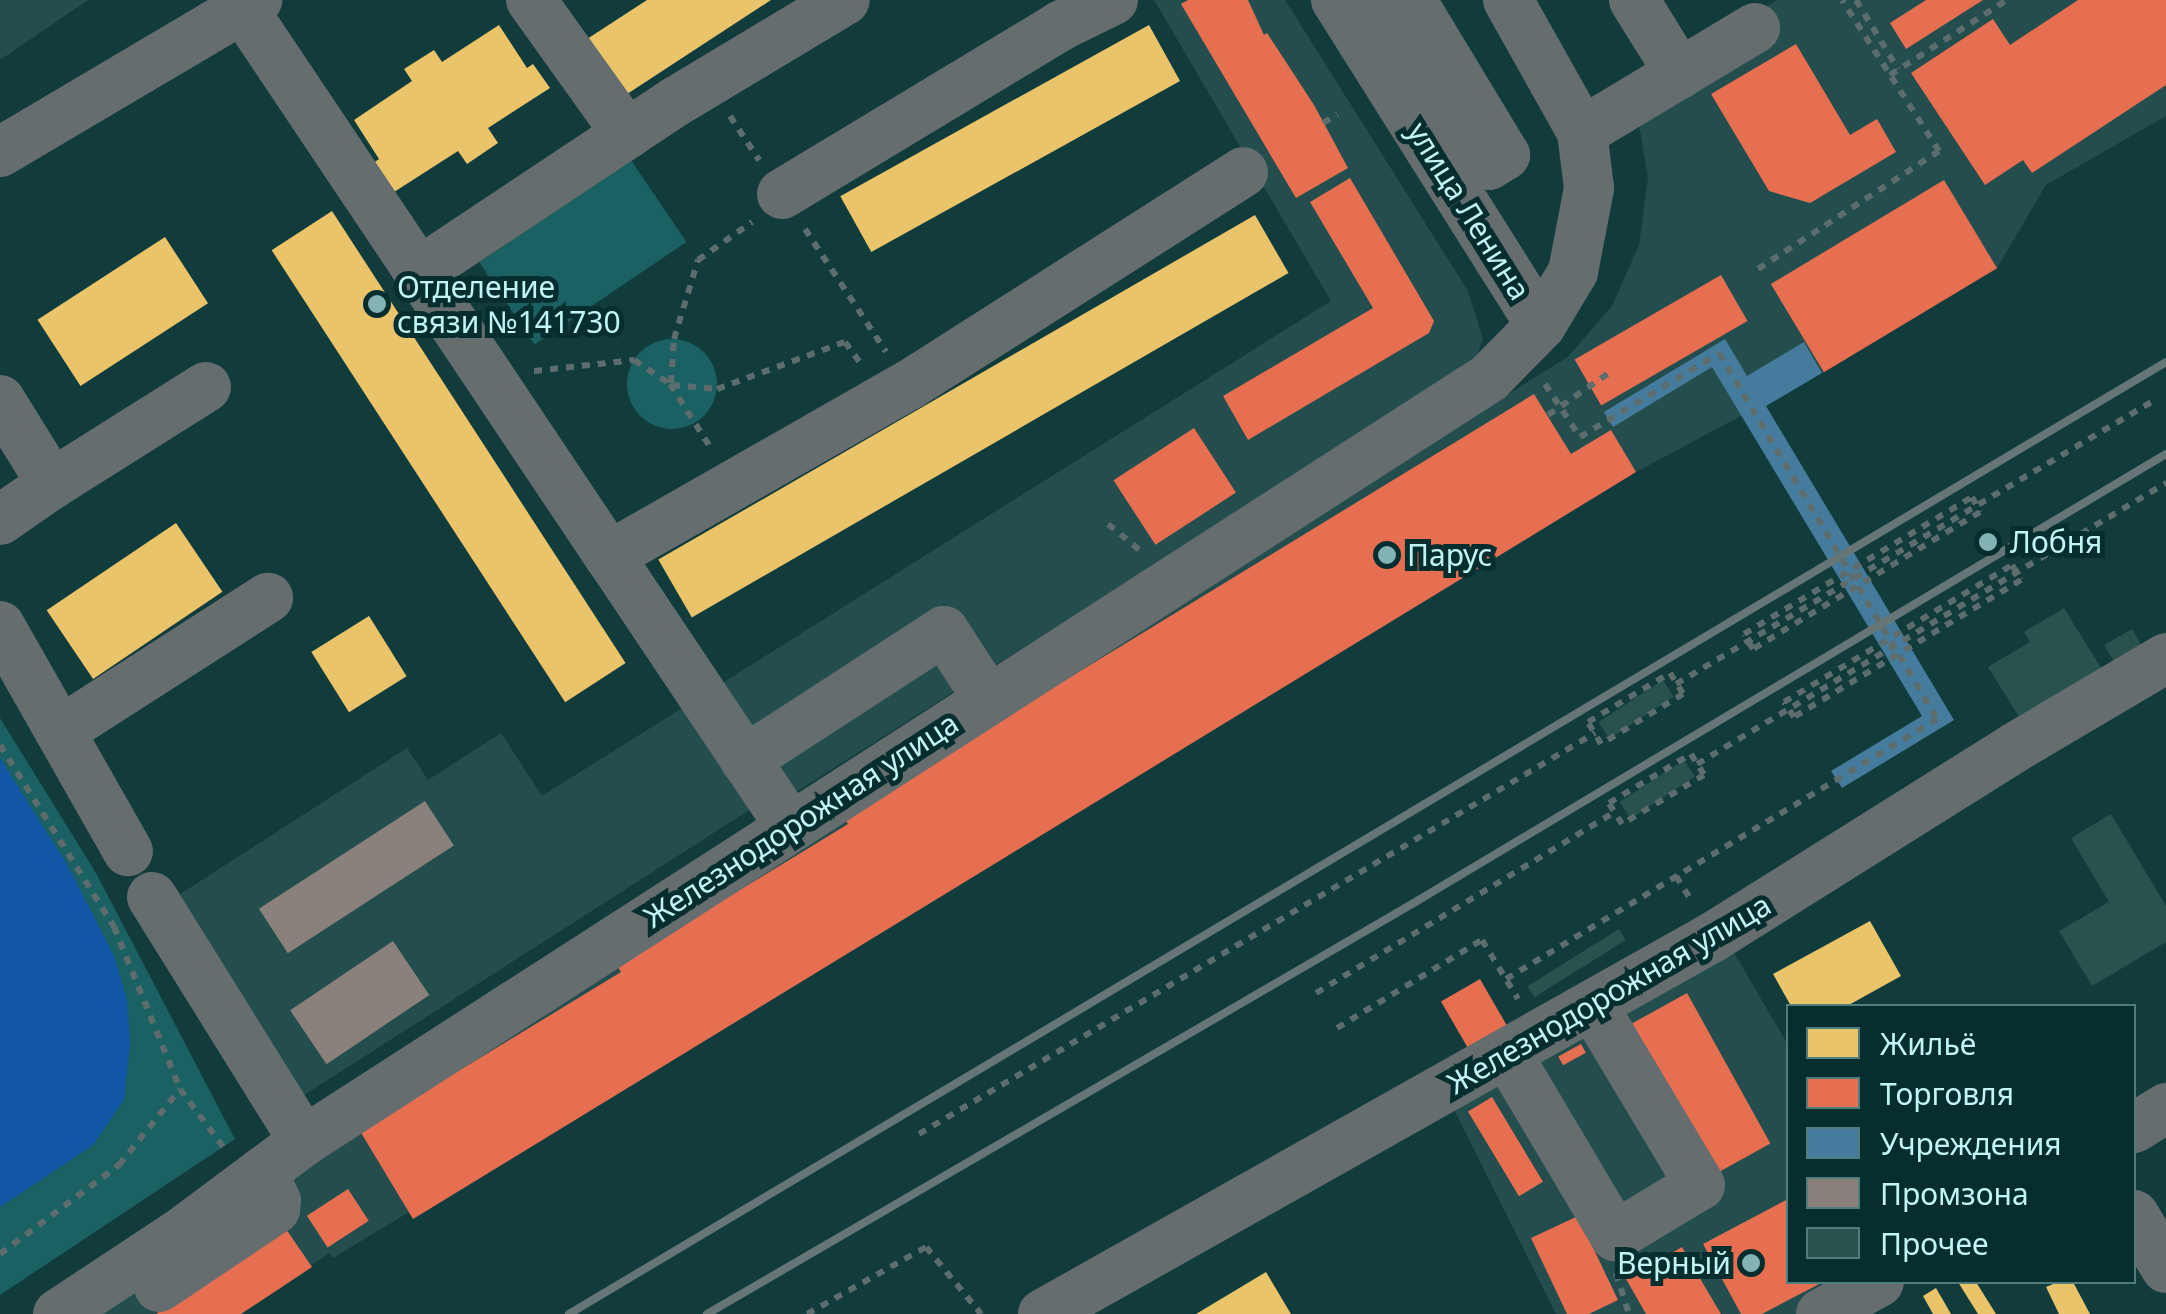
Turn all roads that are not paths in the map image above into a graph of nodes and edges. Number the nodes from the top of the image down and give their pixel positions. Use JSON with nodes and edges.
{"nodes":[{"id":1,"x":531,"y":0,"type":"edge"},
{"id":2,"x":845,"y":0,"type":"edge"},
{"id":3,"x":1113,"y":0,"type":"edge"},
{"id":4,"x":1336,"y":0,"type":"edge"},
{"id":5,"x":1390,"y":0,"type":"edge"},
{"id":6,"x":1410,"y":0,"type":"edge"},
{"id":7,"x":1634,"y":0,"type":"edge"},
{"id":8,"x":250,"y":4,"type":"edge"},
{"id":9,"x":1529,"y":8,"type":"edge"},
{"id":10,"x":1047,"y":13,"type":"edge"},
{"id":11,"x":1755,"y":28,"type":"dead end"},
{"id":12,"x":1680,"y":74,"type":"junction"},
{"id":13,"x":1582,"y":132,"type":"junction"},
{"id":14,"x":627,"y":134,"type":"junction"},
{"id":15,"x":0,"y":152,"type":"edge"},
{"id":16,"x":1242,"y":172,"type":"dead end"},
{"id":17,"x":783,"y":197,"type":"road end"},
{"id":18,"x":419,"y":272,"type":"junction"},
{"id":19,"x":1540,"y":325,"type":"junction"},
{"id":20,"x":206,"y":386,"type":"dead end"},
{"id":21,"x":0,"y":400,"type":"edge"},
{"id":22,"x":52,"y":484,"type":"junction"},
{"id":23,"x":0,"y":520,"type":"edge"},
{"id":24,"x":609,"y":556,"type":"junction"},
{"id":25,"x":268,"y":598,"type":"dead end"},
{"id":26,"x":0,"y":626,"type":"edge"},
{"id":27,"x":2159,"y":679,"type":"edge"},
{"id":28,"x":988,"y":700,"type":"junction"},
{"id":29,"x":62,"y":730,"type":"junction"},
{"id":30,"x":745,"y":760,"type":"junction"},
{"id":31,"x":790,"y":826,"type":"junction"},
{"id":32,"x":128,"y":852,"type":"dead end"},
{"id":33,"x":152,"y":896,"type":"dead end"},
{"id":34,"x":1593,"y":1006,"type":"junction"},
{"id":35,"x":1507,"y":1054,"type":"junction"},
{"id":36,"x":2166,"y":1108,"type":"edge"},
{"id":37,"x":2136,"y":1127,"type":"edge"},
{"id":38,"x":304,"y":1141,"type":"junction"},
{"id":39,"x":245,"y":1162,"type":"junction"},
{"id":40,"x":2136,"y":1217,"type":"edge"},
{"id":41,"x":2166,"y":1268,"type":"edge"},
{"id":42,"x":1875,"y":1284,"type":"edge"},
{"id":43,"x":58,"y":1314,"type":"edge"},
{"id":44,"x":118,"y":1314,"type":"edge"},
{"id":45,"x":1044,"y":1314,"type":"edge"},
{"id":46,"x":1821,"y":1314,"type":"edge"}],
"edges":[{"from":1,"to":14,"type":"street"},
{"from":2,"to":14,"type":"street"},
{"from":3,"to":10,"type":"street"},
{"from":4,"to":19,"type":"street","name":"улица Ленина"},
{"from":5,"to":6,"type":"street"},
{"from":7,"to":12,"type":"street"},
{"from":8,"to":15,"type":"street"},
{"from":8,"to":18,"type":"street"},
{"from":9,"to":13,"type":"street","name":"улица Ленина"},
{"from":10,"to":17,"type":"street"},
{"from":11,"to":12,"type":"street"},
{"from":12,"to":13,"type":"street"},
{"from":13,"to":19,"type":"street","name":"улица Ленина"},
{"from":14,"to":18,"type":"street"},
{"from":16,"to":24,"type":"street"},
{"from":18,"to":24,"type":"street"},
{"from":19,"to":28,"type":"street","name":"Железнодорожная улица"},
{"from":20,"to":22,"type":"street"},
{"from":21,"to":22,"type":"street"},
{"from":22,"to":23,"type":"street"},
{"from":24,"to":30,"type":"street"},
{"from":25,"to":29,"type":"street"},
{"from":26,"to":29,"type":"street"},
{"from":27,"to":34,"type":"street","name":"Железнодорожная улица"},
{"from":28,"to":30,"type":"street"},
{"from":28,"to":31,"type":"street","name":"Железнодорожная улица"},
{"from":29,"to":32,"type":"street"},
{"from":30,"to":31,"type":"street"},
{"from":31,"to":38,"type":"street","name":"Железнодорожная улица"},
{"from":33,"to":38,"type":"street"},
{"from":34,"to":35,"type":"street","name":"Железнодорожная улица"},
{"from":34,"to":35,"type":"street"},
{"from":35,"to":45,"type":"street","name":"Железнодорожная улица"},
{"from":36,"to":37,"type":"street"},
{"from":38,"to":39,"type":"street","name":"Железнодорожная улица"},
{"from":39,"to":43,"type":"street","name":"Железнодорожная улица"},
{"from":39,"to":44,"type":"street"},
{"from":40,"to":41,"type":"street"},
{"from":42,"to":46,"type":"street"}]}
